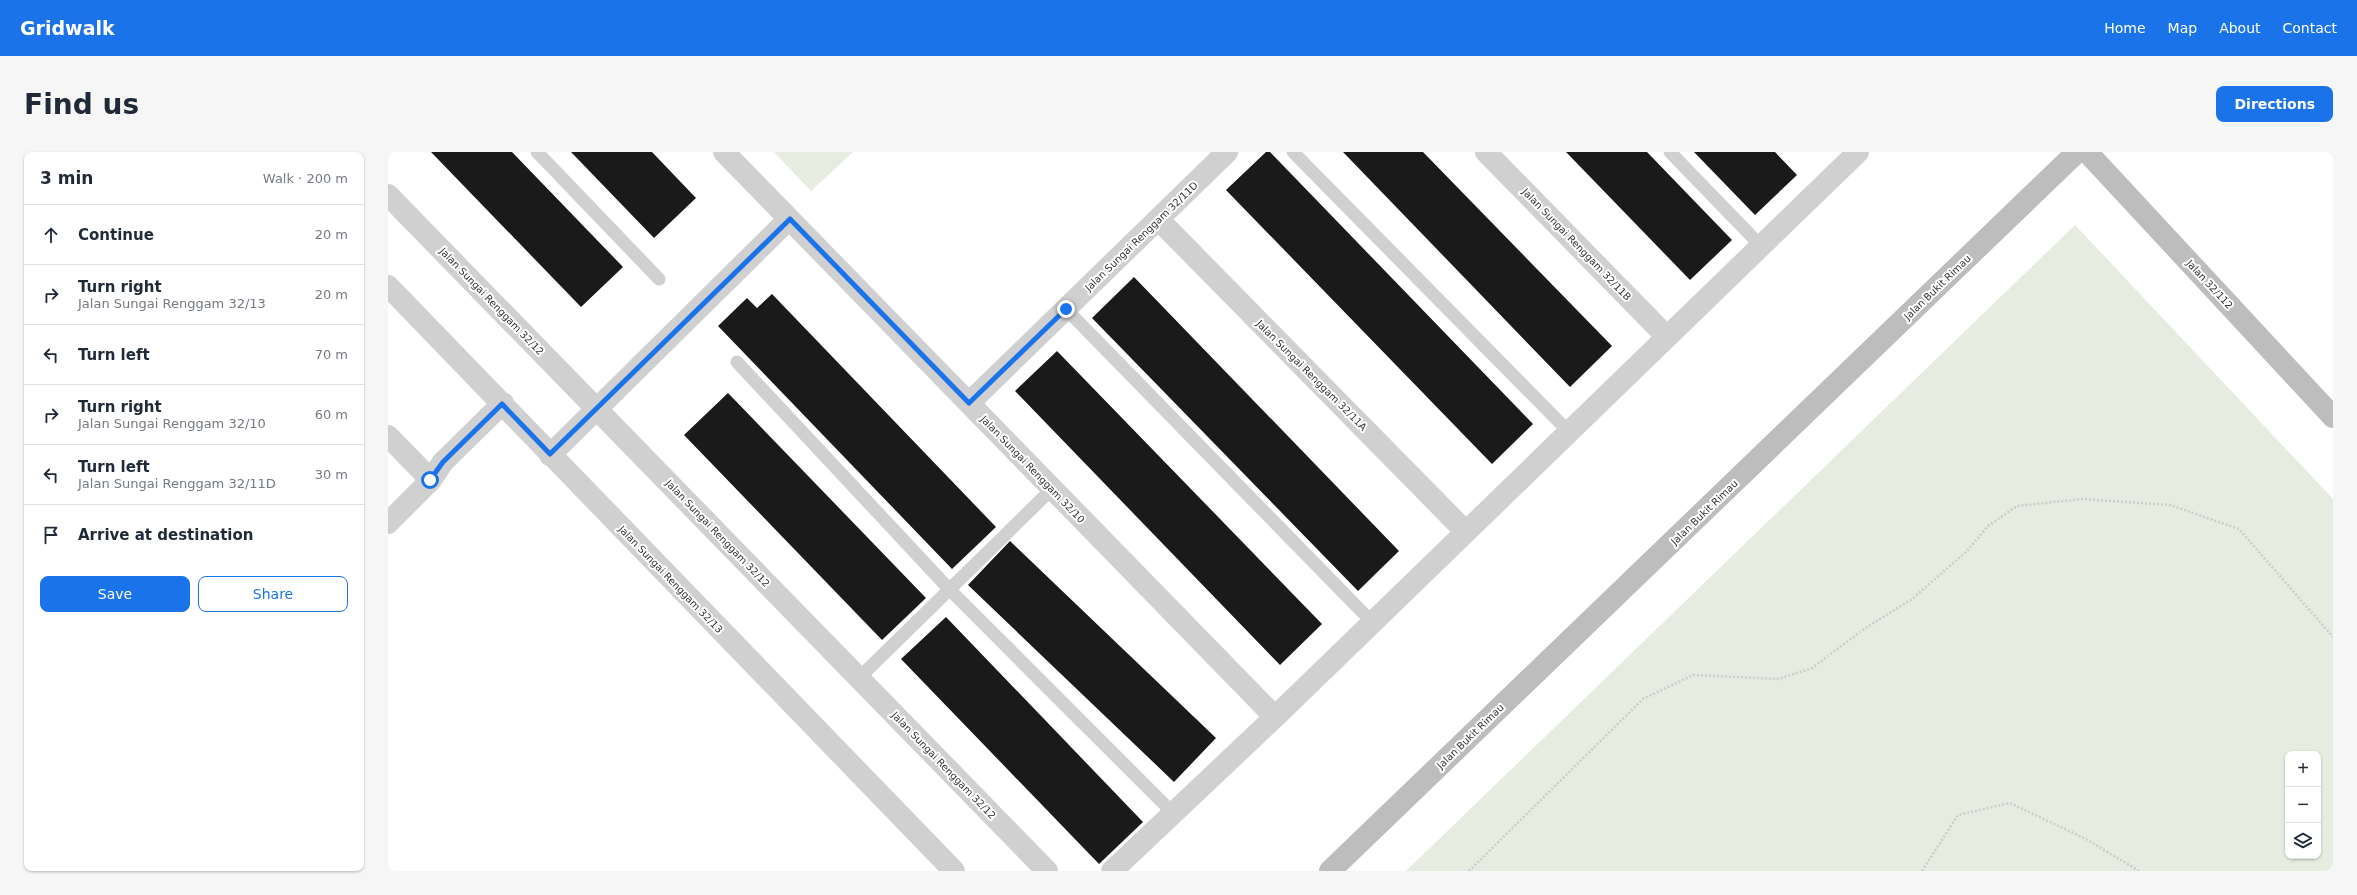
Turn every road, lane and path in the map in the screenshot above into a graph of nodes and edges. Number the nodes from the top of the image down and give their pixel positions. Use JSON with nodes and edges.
{"nodes":[{"id":1,"x":537,"y":152,"type":"edge"},
{"id":2,"x":724,"y":152,"type":"edge"},
{"id":3,"x":1227,"y":152,"type":"edge"},
{"id":4,"x":1292,"y":152,"type":"edge"},
{"id":5,"x":1486,"y":152,"type":"edge"},
{"id":6,"x":1670,"y":152,"type":"edge"},
{"id":7,"x":2077,"y":152,"type":"edge"},
{"id":8,"x":2087,"y":152,"type":"edge"},
{"id":9,"x":1852,"y":154,"type":"edge"},
{"id":10,"x":388,"y":195,"type":"edge"},
{"id":11,"x":790,"y":219,"type":"junction"},
{"id":12,"x":1159,"y":220,"type":"junction"},
{"id":13,"x":1761,"y":246,"type":"junction"},
{"id":14,"x":659,"y":279,"type":"dead end"},
{"id":15,"x":388,"y":286,"type":"edge"},
{"id":16,"x":1066,"y":309,"type":"junction"},
{"id":17,"x":1667,"y":337,"type":"junction"},
{"id":18,"x":737,"y":362,"type":"dead end"},
{"id":19,"x":969,"y":403,"type":"junction"},
{"id":20,"x":502,"y":404,"type":"junction"},
{"id":21,"x":596,"y":408,"type":"junction"},
{"id":22,"x":2333,"y":417,"type":"edge"},
{"id":23,"x":1569,"y":432,"type":"junction"},
{"id":24,"x":388,"y":436,"type":"edge"},
{"id":25,"x":550,"y":454,"type":"junction"},
{"id":26,"x":430,"y":480,"type":"junction"},
{"id":27,"x":1052,"y":489,"type":"junction"},
{"id":28,"x":388,"y":523,"type":"edge"},
{"id":29,"x":1465,"y":531,"type":"junction"},
{"id":30,"x":950,"y":590,"type":"junction"},
{"id":31,"x":1372,"y":622,"type":"junction"},
{"id":32,"x":2333,"y":637,"type":"edge"},
{"id":33,"x":859,"y":678,"type":"junction"},
{"id":34,"x":1275,"y":717,"type":"junction"},
{"id":35,"x":1172,"y":812,"type":"junction"},
{"id":36,"x":954,"y":871,"type":"edge"},
{"id":37,"x":1047,"y":871,"type":"edge"},
{"id":38,"x":1112,"y":871,"type":"edge"},
{"id":39,"x":1330,"y":871,"type":"edge"},
{"id":40,"x":1469,"y":871,"type":"edge"},
{"id":41,"x":1922,"y":871,"type":"edge"},
{"id":42,"x":2139,"y":871,"type":"edge"}],
"edges":[{"from":1,"to":14,"type":"lane"},
{"from":2,"to":11,"type":"street","name":"Jalan Sungai Renggam 32/10"},
{"from":3,"to":12,"type":"street","name":"Jalan Sungai Renggam 32/11D"},
{"from":4,"to":23,"type":"lane"},
{"from":5,"to":17,"type":"street","name":"Jalan Sungai Renggam 32/11B"},
{"from":6,"to":13,"type":"lane"},
{"from":7,"to":39,"type":"street","name":"Jalan Bukit Rimau"},
{"from":8,"to":22,"type":"street","name":"Jalan 32/112"},
{"from":9,"to":13,"type":"street"},
{"from":10,"to":21,"type":"street","name":"Jalan Sungai Renggam 32/12"},
{"from":11,"to":19,"type":"street","name":"Jalan Sungai Renggam 32/10"},
{"from":11,"to":21,"type":"street"},
{"from":12,"to":16,"type":"street","name":"Jalan Sungai Renggam 32/11D"},
{"from":12,"to":29,"type":"street","name":"Jalan Sungai Renggam 32/11A"},
{"from":13,"to":17,"type":"street"},
{"from":15,"to":20,"type":"street","name":"Jalan Sungai Renggam 32/13"},
{"from":16,"to":19,"type":"street","name":"Jalan Sungai Renggam 32/11D"},
{"from":16,"to":31,"type":"lane"},
{"from":17,"to":23,"type":"street"},
{"from":18,"to":30,"type":"lane"},
{"from":19,"to":27,"type":"street","name":"Jalan Sungai Renggam 32/10"},
{"from":20,"to":25,"type":"street","name":"Jalan Sungai Renggam 32/13"},
{"from":20,"to":26,"type":"street"},
{"from":21,"to":25,"type":"street"},
{"from":21,"to":33,"type":"street","name":"Jalan Sungai Renggam 32/12"},
{"from":23,"to":29,"type":"street"},
{"from":24,"to":26,"type":"street"},
{"from":25,"to":36,"type":"street","name":"Jalan Sungai Renggam 32/13"},
{"from":26,"to":28,"type":"street"},
{"from":27,"to":30,"type":"lane"},
{"from":27,"to":34,"type":"street","name":"Jalan Sungai Renggam 32/10"},
{"from":29,"to":31,"type":"street"},
{"from":30,"to":33,"type":"lane"},
{"from":30,"to":35,"type":"lane"},
{"from":31,"to":34,"type":"street"},
{"from":32,"to":40,"type":"path"},
{"from":33,"to":37,"type":"street","name":"Jalan Sungai Renggam 32/12"},
{"from":34,"to":35,"type":"street"},
{"from":35,"to":38,"type":"street"},
{"from":41,"to":42,"type":"path"}]}
